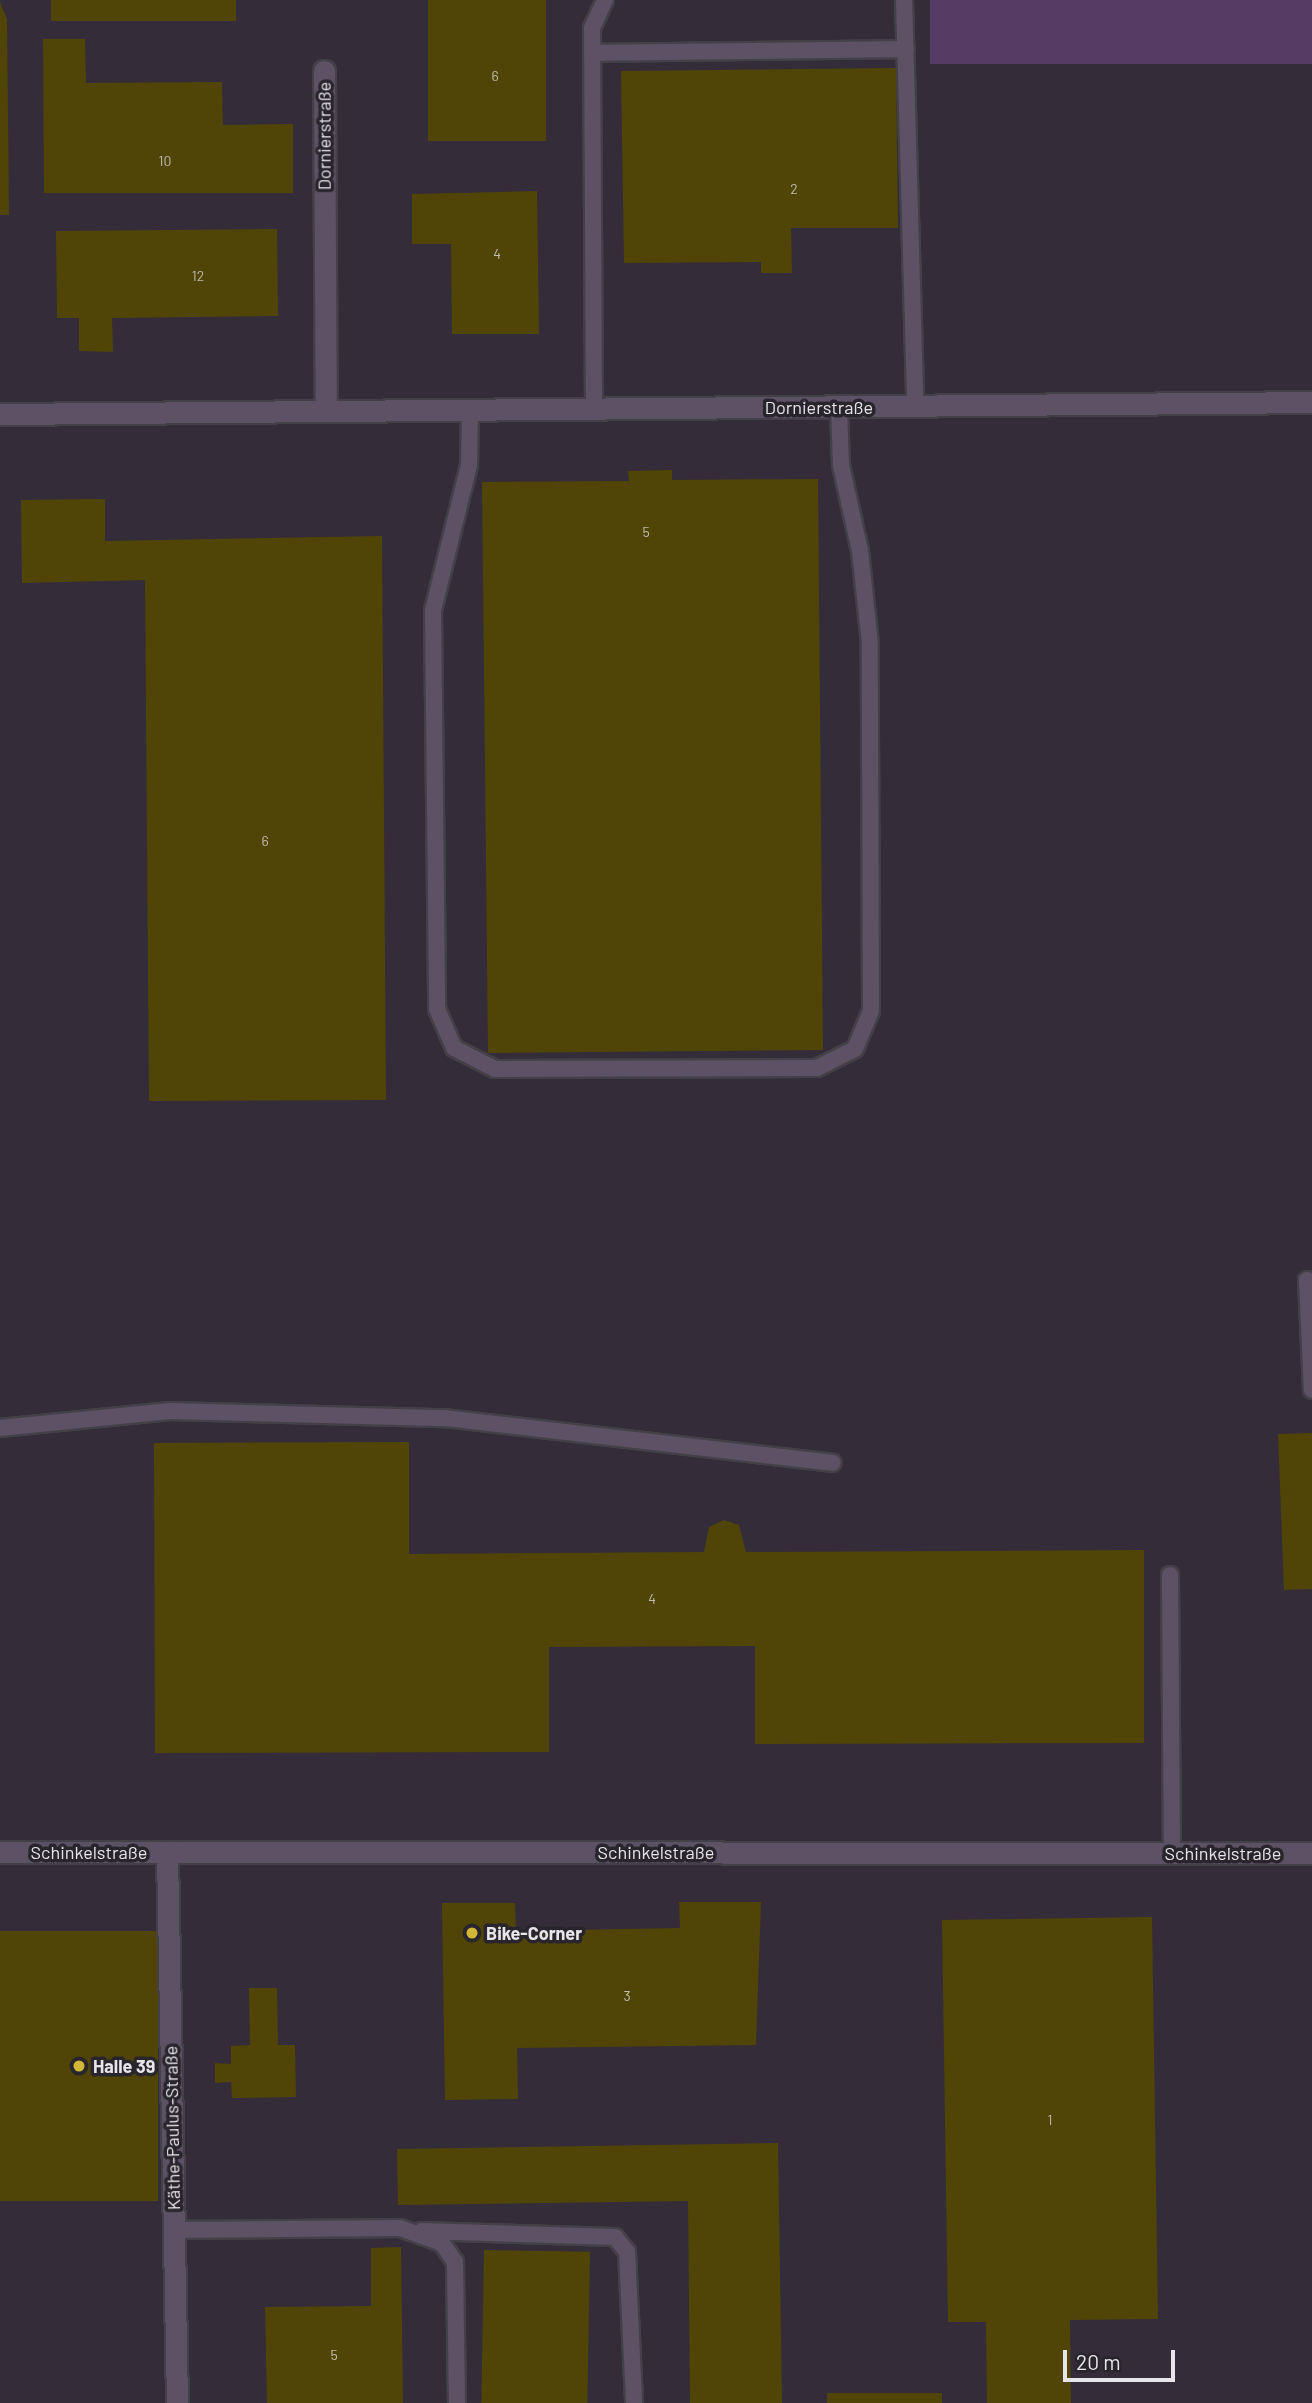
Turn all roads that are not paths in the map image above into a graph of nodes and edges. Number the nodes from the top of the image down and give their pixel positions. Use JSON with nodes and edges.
{"nodes":[{"id":1,"x":605,"y":0,"type":"edge"},
{"id":2,"x":615,"y":0,"type":"edge"},
{"id":3,"x":904,"y":0,"type":"edge"},
{"id":4,"x":906,"y":48,"type":"junction"},
{"id":5,"x":592,"y":53,"type":"junction"},
{"id":6,"x":324,"y":71,"type":"dead end"},
{"id":7,"x":1312,"y":402,"type":"edge"},
{"id":8,"x":915,"y":406,"type":"junction"},
{"id":9,"x":839,"y":407,"type":"junction"},
{"id":10,"x":594,"y":408,"type":"junction"},
{"id":11,"x":470,"y":410,"type":"junction"},
{"id":12,"x":326,"y":411,"type":"junction"},
{"id":13,"x":0,"y":414,"type":"edge"},
{"id":14,"x":1307,"y":1280,"type":"dead end"},
{"id":15,"x":1312,"y":1390,"type":"edge"},
{"id":16,"x":0,"y":1428,"type":"edge"},
{"id":17,"x":832,"y":1463,"type":"dead end"},
{"id":18,"x":1170,"y":1575,"type":"dead end"},
{"id":19,"x":0,"y":1852,"type":"edge"},
{"id":20,"x":167,"y":1852,"type":"junction"},
{"id":21,"x":1172,"y":1853,"type":"junction"},
{"id":22,"x":1312,"y":1853,"type":"edge"},
{"id":23,"x":174,"y":2230,"type":"junction"},
{"id":24,"x":420,"y":2231,"type":"junction"},
{"id":25,"x":177,"y":2403,"type":"edge"},
{"id":26,"x":457,"y":2403,"type":"edge"},
{"id":27,"x":634,"y":2403,"type":"edge"}],
"edges":[{"from":1,"to":2,"type":"lane"},
{"from":1,"to":5,"type":"lane"},
{"from":3,"to":4,"type":"lane"},
{"from":4,"to":5,"type":"lane"},
{"from":4,"to":8,"type":"lane"},
{"from":5,"to":10,"type":"lane"},
{"from":6,"to":12,"type":"street","name":"Dornierstraße"},
{"from":7,"to":8,"type":"street","name":"Dornierstraße"},
{"from":8,"to":9,"type":"street","name":"Dornierstraße"},
{"from":9,"to":10,"type":"street","name":"Dornierstraße"},
{"from":9,"to":11,"type":"lane"},
{"from":10,"to":11,"type":"street","name":"Dornierstraße"},
{"from":11,"to":12,"type":"street","name":"Dornierstraße"},
{"from":12,"to":13,"type":"street","name":"Dornierstraße"},
{"from":14,"to":15,"type":"lane"},
{"from":16,"to":17,"type":"lane"},
{"from":18,"to":21,"type":"lane"},
{"from":19,"to":20,"type":"street","name":"Schinkelstraße"},
{"from":20,"to":21,"type":"street","name":"Schinkelstraße"},
{"from":20,"to":23,"type":"street","name":"Käthe-Paulus-Straße"},
{"from":21,"to":22,"type":"street","name":"Schinkelstraße"},
{"from":23,"to":24,"type":"lane"},
{"from":23,"to":25,"type":"street","name":"Käthe-Paulus-Straße"},
{"from":24,"to":26,"type":"lane"},
{"from":24,"to":27,"type":"lane"}]}
